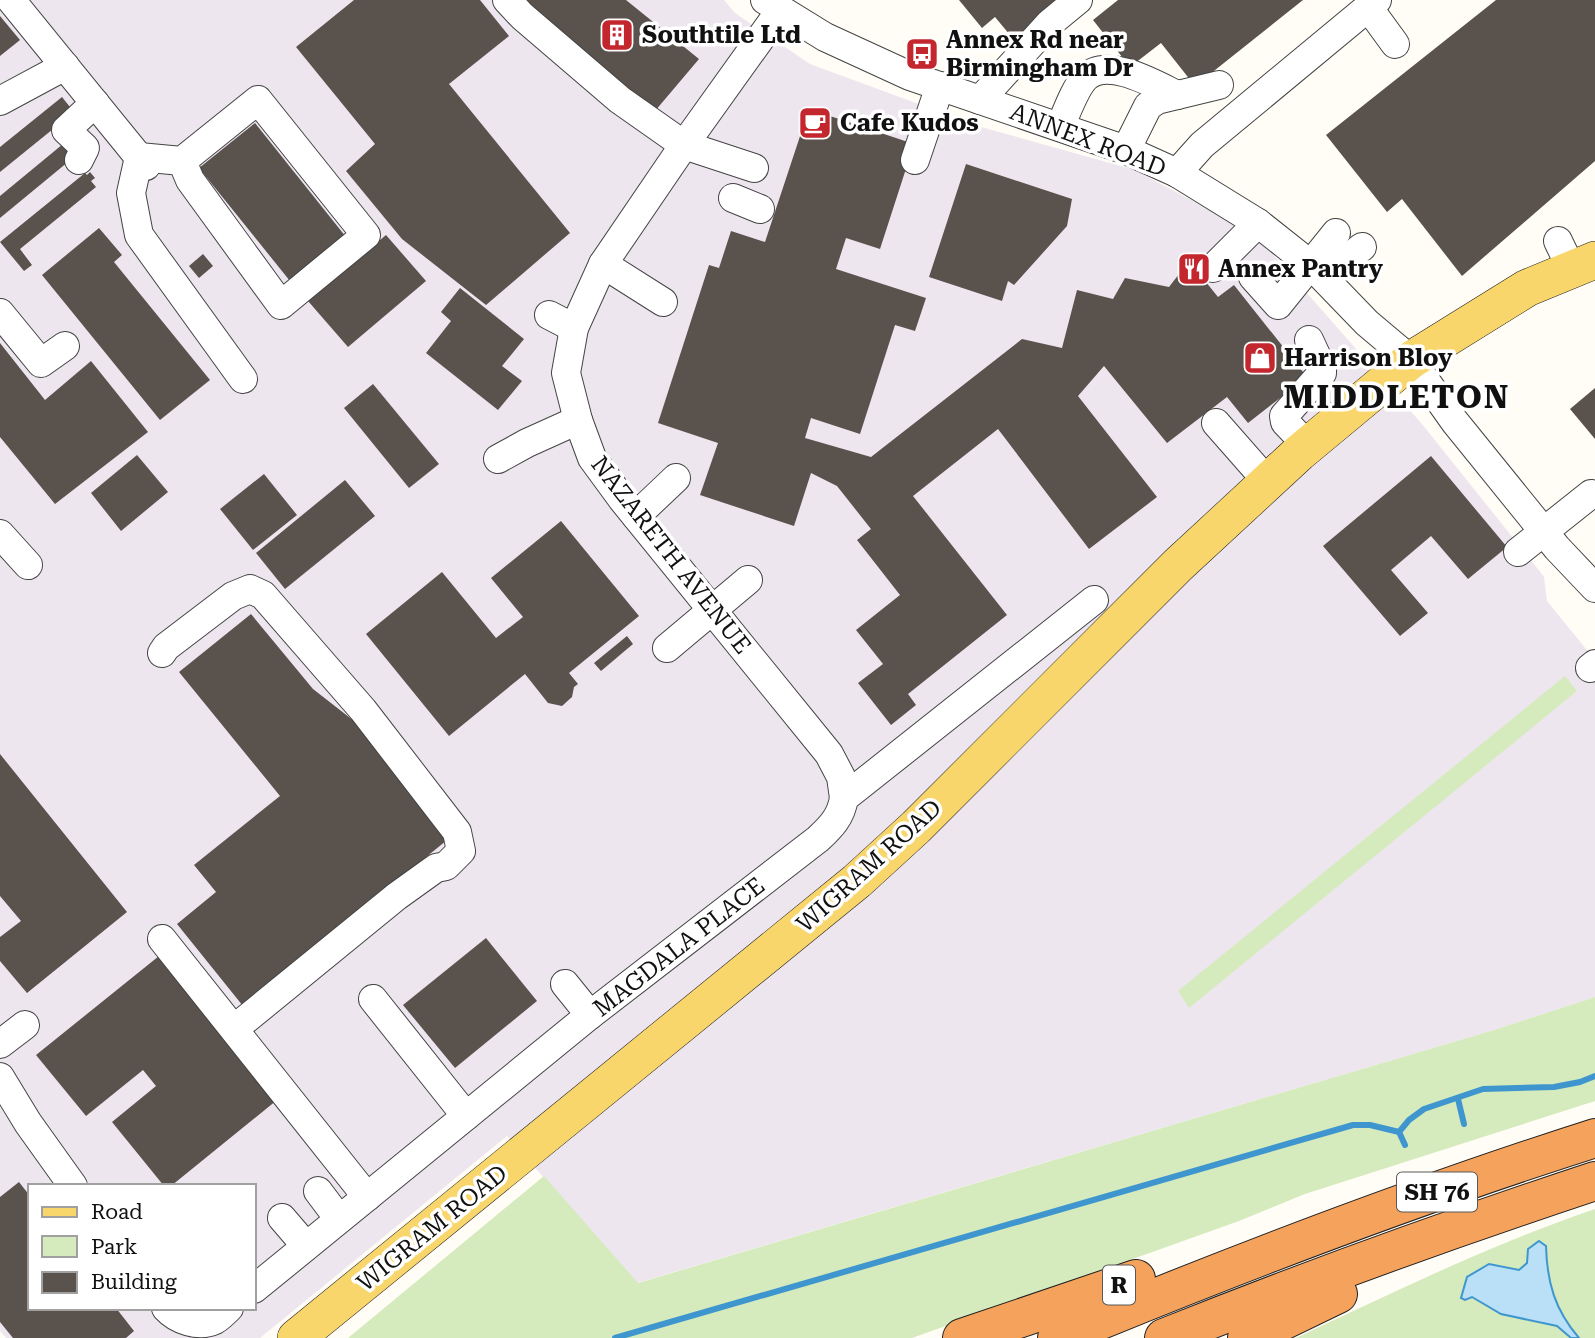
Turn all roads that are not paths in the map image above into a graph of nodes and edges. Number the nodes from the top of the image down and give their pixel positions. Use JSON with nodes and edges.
{"nodes":[{"id":1,"x":11,"y":0,"type":"edge"},
{"id":2,"x":507,"y":0,"type":"edge"},
{"id":3,"x":1078,"y":0,"type":"edge"},
{"id":4,"x":1372,"y":4,"type":"edge"},
{"id":5,"x":775,"y":5,"type":"edge"},
{"id":6,"x":1395,"y":44,"type":"dead end"},
{"id":7,"x":65,"y":66,"type":"junction"},
{"id":8,"x":1219,"y":85,"type":"dead end"},
{"id":9,"x":940,"y":86,"type":"junction"},
{"id":10,"x":1177,"y":95,"type":"junction"},
{"id":11,"x":980,"y":100,"type":"junction"},
{"id":12,"x":0,"y":101,"type":"edge"},
{"id":13,"x":95,"y":103,"type":"junction"},
{"id":14,"x":1060,"y":127,"type":"junction"},
{"id":15,"x":684,"y":145,"type":"junction"},
{"id":16,"x":1126,"y":149,"type":"junction"},
{"id":17,"x":79,"y":160,"type":"dead end"},
{"id":18,"x":915,"y":160,"type":"dead end"},
{"id":19,"x":142,"y":161,"type":"junction"},
{"id":20,"x":182,"y":161,"type":"junction"},
{"id":21,"x":754,"y":167,"type":"dead end"},
{"id":22,"x":1177,"y":173,"type":"junction"},
{"id":23,"x":733,"y":198,"type":"dead end"},
{"id":24,"x":760,"y":209,"type":"dead end"},
{"id":25,"x":1258,"y":223,"type":"junction"},
{"id":26,"x":1336,"y":233,"type":"dead end"},
{"id":27,"x":1362,"y":247,"type":"dead end"},
{"id":28,"x":1575,"y":256,"type":"edge"},
{"id":29,"x":603,"y":264,"type":"junction"},
{"id":30,"x":1213,"y":268,"type":"dead end"},
{"id":31,"x":1318,"y":271,"type":"junction"},
{"id":32,"x":1253,"y":277,"type":"dead end"},
{"id":33,"x":663,"y":302,"type":"dead end"},
{"id":34,"x":0,"y":313,"type":"edge"},
{"id":35,"x":548,"y":315,"type":"dead end"},
{"id":36,"x":574,"y":328,"type":"junction"},
{"id":37,"x":1309,"y":340,"type":"dead end"},
{"id":38,"x":65,"y":346,"type":"dead end"},
{"id":39,"x":1411,"y":360,"type":"junction"},
{"id":40,"x":243,"y":379,"type":"dead end"},
{"id":41,"x":578,"y":420,"type":"junction"},
{"id":42,"x":1216,"y":423,"type":"dead end"},
{"id":43,"x":1308,"y":446,"type":"junction"},
{"id":44,"x":498,"y":458,"type":"dead end"},
{"id":45,"x":676,"y":478,"type":"dead end"},
{"id":46,"x":1267,"y":481,"type":"junction"},
{"id":47,"x":1591,"y":494,"type":"dead end"},
{"id":48,"x":636,"y":516,"type":"junction"},
{"id":49,"x":1544,"y":532,"type":"junction"},
{"id":50,"x":0,"y":534,"type":"edge"},
{"id":51,"x":1518,"y":552,"type":"dead end"},
{"id":52,"x":28,"y":565,"type":"dead end"},
{"id":53,"x":748,"y":580,"type":"dead end"},
{"id":54,"x":1595,"y":589,"type":"edge"},
{"id":55,"x":1094,"y":600,"type":"dead end"},
{"id":56,"x":712,"y":610,"type":"junction"},
{"id":57,"x":667,"y":648,"type":"dead end"},
{"id":58,"x":162,"y":653,"type":"dead end"},
{"id":59,"x":844,"y":798,"type":"junction"},
{"id":60,"x":162,"y":939,"type":"dead end"},
{"id":61,"x":565,"y":984,"type":"dead end"},
{"id":62,"x":373,"y":999,"type":"dead end"},
{"id":63,"x":590,"y":1015,"type":"junction"},
{"id":64,"x":25,"y":1025,"type":"dead end"},
{"id":65,"x":233,"y":1029,"type":"junction"},
{"id":66,"x":0,"y":1044,"type":"edge"},
{"id":67,"x":0,"y":1077,"type":"edge"},
{"id":68,"x":466,"y":1116,"type":"junction"},
{"id":69,"x":1595,"y":1139,"type":"edge"},
{"id":70,"x":1595,"y":1181,"type":"edge"},
{"id":71,"x":71,"y":1184,"type":"edge"},
{"id":72,"x":318,"y":1191,"type":"dead end"},
{"id":73,"x":367,"y":1197,"type":"junction"},
{"id":74,"x":282,"y":1218,"type":"dead end"},
{"id":75,"x":339,"y":1219,"type":"junction"},
{"id":76,"x":1448,"y":1230,"type":"junction"},
{"id":77,"x":306,"y":1246,"type":"junction"},
{"id":78,"x":1281,"y":1249,"type":"junction"},
{"id":79,"x":259,"y":1275,"type":"edge"},
{"id":80,"x":168,"y":1310,"type":"edge"},
{"id":81,"x":213,"y":1322,"type":"edge"},
{"id":82,"x":296,"y":1338,"type":"edge"},
{"id":83,"x":962,"y":1338,"type":"edge"},
{"id":84,"x":1057,"y":1338,"type":"edge"},
{"id":85,"x":1164,"y":1338,"type":"edge"},
{"id":86,"x":1247,"y":1338,"type":"edge"}],
"edges":[{"from":1,"to":7,"type":"street"},
{"from":2,"to":15,"type":"street"},
{"from":3,"to":11,"type":"street"},
{"from":4,"to":6,"type":"street"},
{"from":4,"to":22,"type":"street"},
{"from":5,"to":9,"type":"street","name":"ANNEX ROAD"},
{"from":5,"to":15,"type":"street","name":"NAZARETH AVENUE"},
{"from":7,"to":12,"type":"street"},
{"from":7,"to":13,"type":"street"},
{"from":8,"to":10,"type":"street"},
{"from":9,"to":11,"type":"street","name":"ANNEX ROAD"},
{"from":9,"to":18,"type":"street"},
{"from":10,"to":14,"type":"street"},
{"from":10,"to":16,"type":"street"},
{"from":11,"to":14,"type":"street","name":"ANNEX ROAD"},
{"from":13,"to":17,"type":"street"},
{"from":13,"to":19,"type":"street"},
{"from":14,"to":16,"type":"street","name":"ANNEX ROAD"},
{"from":15,"to":21,"type":"street"},
{"from":15,"to":29,"type":"street","name":"NAZARETH AVENUE"},
{"from":16,"to":22,"type":"street","name":"ANNEX ROAD"},
{"from":19,"to":20,"type":"street"},
{"from":19,"to":40,"type":"street"},
{"from":20,"to":20,"type":"street"},
{"from":22,"to":25,"type":"street","name":"ANNEX ROAD"},
{"from":23,"to":24,"type":"street"},
{"from":25,"to":30,"type":"street"},
{"from":25,"to":31,"type":"street","name":"ANNEX ROAD"},
{"from":26,"to":31,"type":"street"},
{"from":27,"to":31,"type":"street"},
{"from":28,"to":39,"type":"main road","name":"WIGRAM ROAD"},
{"from":29,"to":33,"type":"street"},
{"from":29,"to":36,"type":"street","name":"NAZARETH AVENUE"},
{"from":31,"to":32,"type":"street"},
{"from":31,"to":39,"type":"street","name":"ANNEX ROAD"},
{"from":34,"to":38,"type":"street"},
{"from":35,"to":36,"type":"street"},
{"from":36,"to":41,"type":"street","name":"NAZARETH AVENUE"},
{"from":37,"to":43,"type":"street"},
{"from":39,"to":43,"type":"main road","name":"WIGRAM ROAD"},
{"from":39,"to":49,"type":"street","name":"ANNEX ROAD"},
{"from":41,"to":44,"type":"street"},
{"from":41,"to":48,"type":"street","name":"NAZARETH AVENUE"},
{"from":42,"to":46,"type":"street"},
{"from":43,"to":46,"type":"main road","name":"WIGRAM ROAD"},
{"from":45,"to":48,"type":"street"},
{"from":46,"to":82,"type":"main road","name":"WIGRAM ROAD"},
{"from":47,"to":49,"type":"street"},
{"from":48,"to":56,"type":"street","name":"NAZARETH AVENUE"},
{"from":49,"to":51,"type":"street"},
{"from":49,"to":54,"type":"street","name":"ANNEX ROAD"},
{"from":50,"to":52,"type":"street"},
{"from":53,"to":56,"type":"street"},
{"from":55,"to":59,"type":"street","name":"MAGDALA PLACE"},
{"from":56,"to":57,"type":"street"},
{"from":56,"to":59,"type":"street","name":"NAZARETH AVENUE"},
{"from":58,"to":65,"type":"street"},
{"from":59,"to":63,"type":"street","name":"MAGDALA PLACE"},
{"from":60,"to":65,"type":"street"},
{"from":61,"to":63,"type":"street"},
{"from":62,"to":68,"type":"street"},
{"from":63,"to":68,"type":"street","name":"MAGDALA PLACE"},
{"from":64,"to":66,"type":"street"},
{"from":65,"to":73,"type":"street"},
{"from":67,"to":71,"type":"street"},
{"from":68,"to":73,"type":"street","name":"MAGDALA PLACE"},
{"from":69,"to":78,"type":"highway","number":"SH 76"},
{"from":70,"to":76,"type":"highway","number":"SH 76"},
{"from":72,"to":75,"type":"street"},
{"from":73,"to":75,"type":"street","name":"MAGDALA PLACE"},
{"from":74,"to":77,"type":"street"},
{"from":75,"to":77,"type":"street","name":"MAGDALA PLACE"},
{"from":76,"to":85,"type":"highway","number":"SH 76"},
{"from":76,"to":86,"type":"highway"},
{"from":77,"to":79,"type":"street","name":"MAGDALA PLACE"},
{"from":78,"to":83,"type":"highway","number":"R"},
{"from":78,"to":84,"type":"highway","number":"SH 76"},
{"from":80,"to":81,"type":"street"}]}
